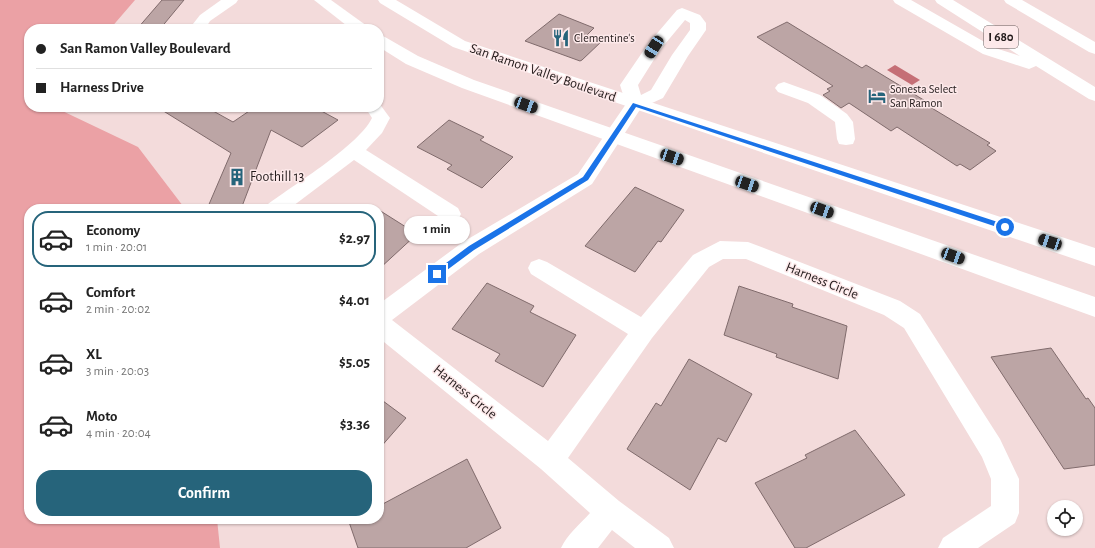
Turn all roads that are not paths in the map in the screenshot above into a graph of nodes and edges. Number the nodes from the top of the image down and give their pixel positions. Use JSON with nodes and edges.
{"nodes":[{"id":1,"x":231,"y":0,"type":"edge"},
{"id":2,"x":321,"y":0,"type":"edge"},
{"id":3,"x":385,"y":0,"type":"edge"},
{"id":4,"x":900,"y":0,"type":"edge"},
{"id":5,"x":942,"y":0,"type":"edge"},
{"id":6,"x":1011,"y":0,"type":"edge"},
{"id":7,"x":201,"y":24,"type":"edge"},
{"id":8,"x":354,"y":24,"type":"edge"},
{"id":9,"x":384,"y":43,"type":"edge"},
{"id":10,"x":1095,"y":49,"type":"edge"},
{"id":11,"x":1060,"y":74,"type":"junction"},
{"id":12,"x":784,"y":88,"type":"dead end"},
{"id":13,"x":1095,"y":96,"type":"edge"},
{"id":14,"x":635,"y":104,"type":"junction"},
{"id":15,"x":377,"y":112,"type":"edge"},
{"id":16,"x":613,"y":136,"type":"junction"},
{"id":17,"x":846,"y":139,"type":"dead end"},
{"id":18,"x":354,"y":150,"type":"junction"},
{"id":19,"x":281,"y":204,"type":"edge"},
{"id":20,"x":451,"y":214,"type":"dead end"},
{"id":21,"x":1095,"y":257,"type":"edge"},
{"id":22,"x":539,"y":268,"type":"dead end"},
{"id":23,"x":1095,"y":307,"type":"edge"},
{"id":24,"x":384,"y":313,"type":"edge"},
{"id":25,"x":384,"y":328,"type":"edge"},
{"id":26,"x":644,"y":331,"type":"junction"},
{"id":27,"x":550,"y":460,"type":"junction"},
{"id":28,"x":609,"y":511,"type":"junction"},
{"id":29,"x":576,"y":548,"type":"edge"},
{"id":30,"x":659,"y":548,"type":"edge"},
{"id":31,"x":953,"y":548,"type":"edge"}],
"edges":[{"from":1,"to":7,"type":"main road"},
{"from":2,"to":8,"type":"main road"},
{"from":3,"to":14,"type":"main road","name":"San Ramon Valley Boulevard"},
{"from":4,"to":11,"type":"main road"},
{"from":5,"to":11,"type":"main road","number":"I 680"},
{"from":6,"to":10,"type":"main road","number":"I 680"},
{"from":9,"to":16,"type":"main road"},
{"from":11,"to":13,"type":"main road","number":"I 680"},
{"from":12,"to":17,"type":"main road"},
{"from":14,"to":14,"type":"main road"},
{"from":14,"to":16,"type":"main road"},
{"from":14,"to":21,"type":"main road","name":"San Ramon Valley Boulevard"},
{"from":15,"to":18,"type":"main road"},
{"from":16,"to":23,"type":"main road"},
{"from":16,"to":24,"type":"main road"},
{"from":18,"to":19,"type":"main road"},
{"from":18,"to":20,"type":"main road"},
{"from":22,"to":26,"type":"main road"},
{"from":25,"to":27,"type":"main road","name":"Harness Circle"},
{"from":26,"to":27,"type":"main road","name":"Harness Circle"},
{"from":26,"to":31,"type":"main road","name":"Harness Circle"},
{"from":27,"to":28,"type":"main road","name":"Harness Circle"},
{"from":28,"to":29,"type":"main road"},
{"from":28,"to":30,"type":"main road","name":"Harness Circle"}]}
